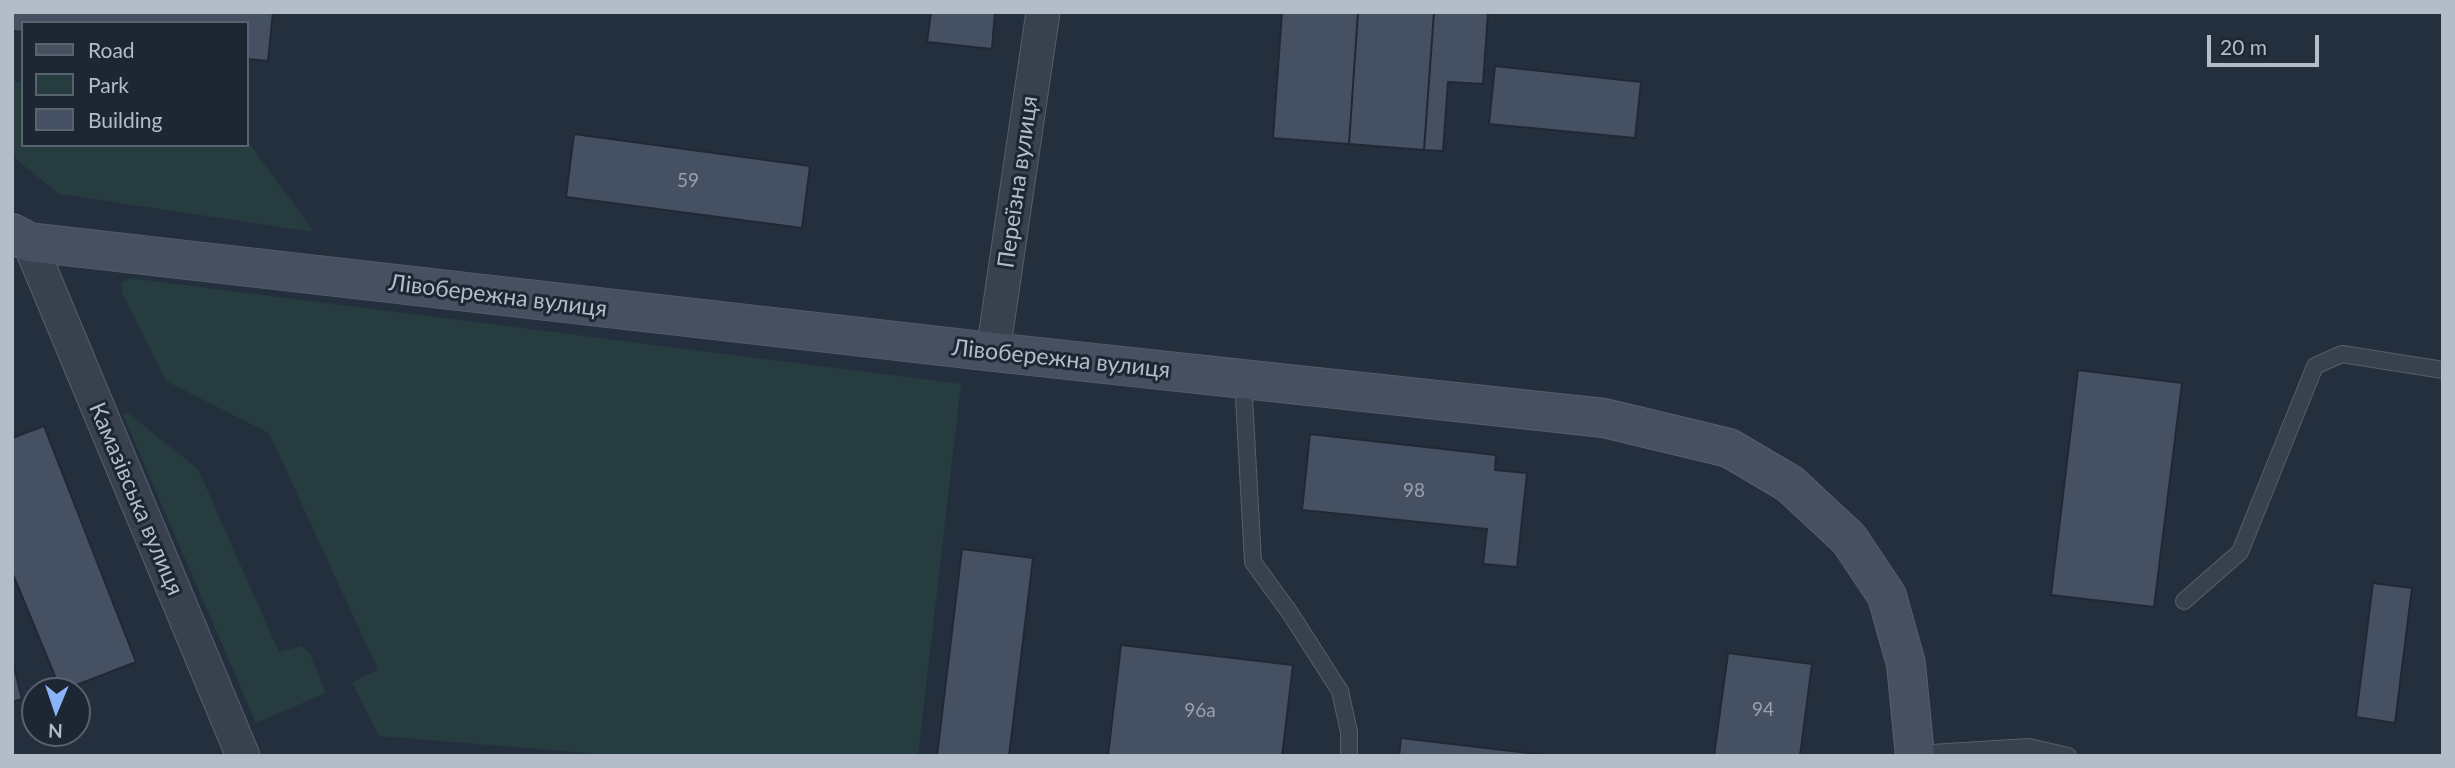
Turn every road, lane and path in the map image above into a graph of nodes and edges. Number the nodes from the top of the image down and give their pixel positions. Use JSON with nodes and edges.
{"nodes":[{"id":1,"x":1043,"y":12,"type":"edge"},
{"id":2,"x":20,"y":238,"type":"edge"},
{"id":3,"x":993,"y":352,"type":"junction"},
{"id":4,"x":2443,"y":370,"type":"edge"},
{"id":5,"x":1243,"y":379,"type":"junction"},
{"id":6,"x":2184,"y":601,"type":"dead end"},
{"id":7,"x":1915,"y":755,"type":"edge"},
{"id":8,"x":243,"y":756,"type":"edge"},
{"id":9,"x":1349,"y":756,"type":"edge"},
{"id":10,"x":2068,"y":756,"type":"edge"}],
"edges":[{"from":1,"to":3,"type":"street","name":"Переїзна вулиця"},
{"from":2,"to":3,"type":"main road","name":"Лівобережна вулиця"},
{"from":2,"to":8,"type":"street","name":"Камазівська вулиця"},
{"from":3,"to":5,"type":"main road","name":"Лівобережна вулиця"},
{"from":4,"to":6,"type":"lane"},
{"from":5,"to":7,"type":"main road","name":"Лівобережна вулиця"},
{"from":5,"to":9,"type":"lane"},
{"from":7,"to":10,"type":"lane"}]}
